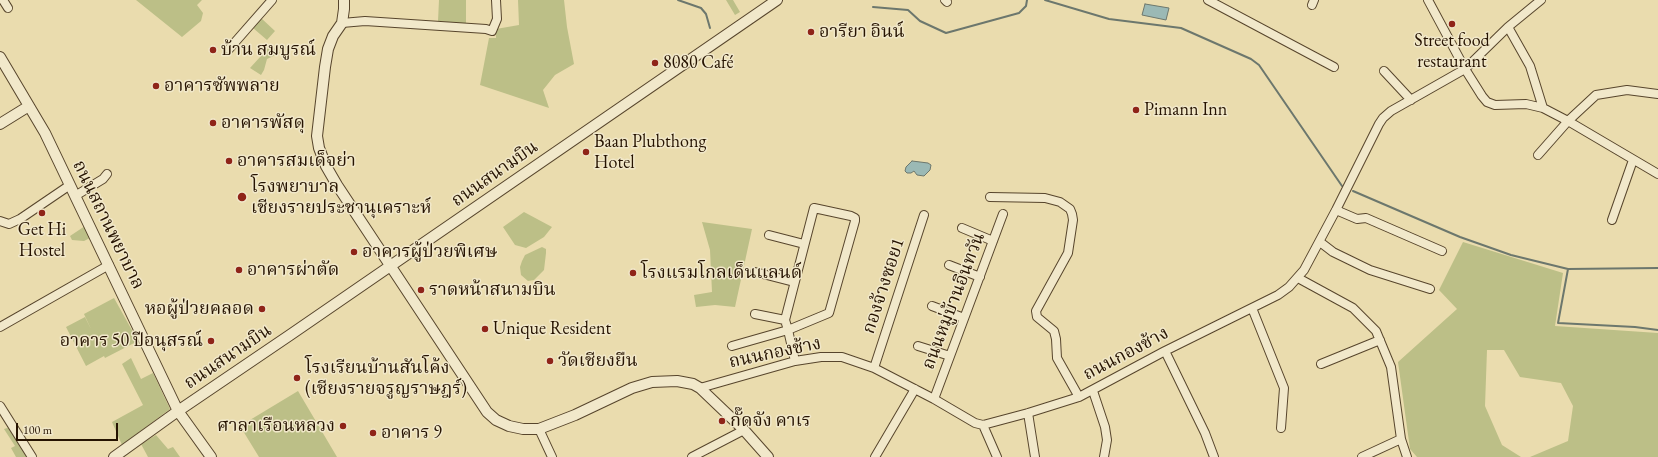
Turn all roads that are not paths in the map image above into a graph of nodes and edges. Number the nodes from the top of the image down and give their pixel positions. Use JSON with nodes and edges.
{"nodes":[{"id":1,"x":3,"y":0,"type":"edge"},
{"id":2,"x":272,"y":0,"type":"edge"},
{"id":3,"x":344,"y":0,"type":"edge"},
{"id":4,"x":496,"y":0,"type":"edge"},
{"id":5,"x":777,"y":0,"type":"edge"},
{"id":6,"x":1208,"y":0,"type":"edge"},
{"id":7,"x":1428,"y":0,"type":"edge"},
{"id":8,"x":1541,"y":0,"type":"edge"},
{"id":9,"x":8,"y":8,"type":"dead end"},
{"id":10,"x":342,"y":23,"type":"junction"},
{"id":11,"x":1508,"y":27,"type":"junction"},
{"id":12,"x":229,"y":49,"type":"dead end"},
{"id":13,"x":0,"y":57,"type":"edge"},
{"id":14,"x":1334,"y":67,"type":"dead end"},
{"id":15,"x":1465,"y":69,"type":"junction"},
{"id":16,"x":1384,"y":71,"type":"dead end"},
{"id":17,"x":1658,"y":94,"type":"edge"},
{"id":18,"x":1411,"y":100,"type":"junction"},
{"id":19,"x":29,"y":106,"type":"junction"},
{"id":20,"x":1543,"y":108,"type":"junction"},
{"id":21,"x":1568,"y":121,"type":"junction"},
{"id":22,"x":0,"y":124,"type":"edge"},
{"id":23,"x":1538,"y":155,"type":"dead end"},
{"id":24,"x":1633,"y":160,"type":"junction"},
{"id":25,"x":1657,"y":172,"type":"edge"},
{"id":26,"x":108,"y":174,"type":"dead end"},
{"id":27,"x":70,"y":186,"type":"junction"},
{"id":28,"x":75,"y":196,"type":"junction"},
{"id":29,"x":990,"y":197,"type":"dead end"},
{"id":30,"x":1336,"y":210,"type":"junction"},
{"id":31,"x":1003,"y":214,"type":"dead end"},
{"id":32,"x":924,"y":215,"type":"dead end"},
{"id":33,"x":1612,"y":220,"type":"dead end"},
{"id":34,"x":0,"y":221,"type":"edge"},
{"id":35,"x":962,"y":228,"type":"dead end"},
{"id":36,"x":769,"y":235,"type":"dead end"},
{"id":37,"x":993,"y":241,"type":"junction"},
{"id":38,"x":1320,"y":242,"type":"junction"},
{"id":39,"x":804,"y":244,"type":"junction"},
{"id":40,"x":1442,"y":251,"type":"dead end"},
{"id":41,"x":108,"y":265,"type":"junction"},
{"id":42,"x":949,"y":265,"type":"dead end"},
{"id":43,"x":390,"y":266,"type":"junction"},
{"id":44,"x":755,"y":272,"type":"dead end"},
{"id":45,"x":980,"y":277,"type":"junction"},
{"id":46,"x":1298,"y":278,"type":"junction"},
{"id":47,"x":794,"y":282,"type":"junction"},
{"id":48,"x":1430,"y":289,"type":"dead end"},
{"id":49,"x":932,"y":306,"type":"dead end"},
{"id":50,"x":1252,"y":308,"type":"junction"},
{"id":51,"x":755,"y":314,"type":"dead end"},
{"id":52,"x":964,"y":318,"type":"junction"},
{"id":53,"x":785,"y":320,"type":"junction"},
{"id":54,"x":0,"y":327,"type":"edge"},
{"id":55,"x":788,"y":330,"type":"junction"},
{"id":56,"x":1380,"y":340,"type":"junction"},
{"id":57,"x":732,"y":346,"type":"dead end"},
{"id":58,"x":918,"y":346,"type":"dead end"},
{"id":59,"x":1165,"y":351,"type":"junction"},
{"id":60,"x":950,"y":356,"type":"junction"},
{"id":61,"x":795,"y":361,"type":"junction"},
{"id":62,"x":1321,"y":364,"type":"dead end"},
{"id":63,"x":874,"y":368,"type":"junction"},
{"id":64,"x":700,"y":388,"type":"junction"},
{"id":65,"x":915,"y":389,"type":"junction"},
{"id":66,"x":1093,"y":391,"type":"junction"},
{"id":67,"x":1079,"y":397,"type":"junction"},
{"id":68,"x":934,"y":399,"type":"junction"},
{"id":69,"x":0,"y":406,"type":"edge"},
{"id":70,"x":178,"y":411,"type":"junction"},
{"id":71,"x":1028,"y":413,"type":"junction"},
{"id":72,"x":983,"y":425,"type":"junction"},
{"id":73,"x":1281,"y":428,"type":"dead end"},
{"id":74,"x":540,"y":429,"type":"junction"},
{"id":75,"x":744,"y":430,"type":"junction"},
{"id":76,"x":1401,"y":439,"type":"junction"},
{"id":77,"x":32,"y":457,"type":"edge"},
{"id":78,"x":114,"y":457,"type":"edge"},
{"id":79,"x":211,"y":457,"type":"edge"},
{"id":80,"x":552,"y":457,"type":"edge"},
{"id":81,"x":692,"y":457,"type":"edge"},
{"id":82,"x":768,"y":457,"type":"edge"},
{"id":83,"x":875,"y":457,"type":"edge"},
{"id":84,"x":997,"y":457,"type":"edge"},
{"id":85,"x":1035,"y":457,"type":"edge"},
{"id":86,"x":1104,"y":457,"type":"edge"},
{"id":87,"x":1214,"y":457,"type":"edge"},
{"id":88,"x":1362,"y":457,"type":"edge"},
{"id":89,"x":1407,"y":457,"type":"edge"}],
"edges":[{"from":1,"to":9,"type":"street"},
{"from":2,"to":12,"type":"street"},
{"from":3,"to":10,"type":"street"},
{"from":4,"to":10,"type":"street"},
{"from":5,"to":43,"type":"street","name":"ถนนสนามบิน"},
{"from":6,"to":14,"type":"street"},
{"from":7,"to":15,"type":"street"},
{"from":8,"to":11,"type":"street","name":"ถนนกองช้าง"},
{"from":10,"to":43,"type":"street"},
{"from":11,"to":15,"type":"street","name":"ถนนกองช้าง"},
{"from":11,"to":20,"type":"street"},
{"from":13,"to":19,"type":"street","name":"ถนนสถานพยาบาล"},
{"from":15,"to":18,"type":"street","name":"ถนนกองช้าง"},
{"from":15,"to":20,"type":"street"},
{"from":16,"to":18,"type":"street"},
{"from":17,"to":21,"type":"street"},
{"from":18,"to":30,"type":"street","name":"ถนนกองช้าง"},
{"from":19,"to":22,"type":"street"},
{"from":19,"to":27,"type":"street","name":"ถนนสถานพยาบาล"},
{"from":20,"to":21,"type":"street"},
{"from":21,"to":23,"type":"street"},
{"from":21,"to":24,"type":"street"},
{"from":24,"to":25,"type":"street"},
{"from":24,"to":33,"type":"street"},
{"from":26,"to":28,"type":"street"},
{"from":27,"to":28,"type":"street","name":"ถนนสถานพยาบาล"},
{"from":27,"to":34,"type":"street"},
{"from":28,"to":41,"type":"street","name":"ถนนสถานพยาบาล"},
{"from":29,"to":67,"type":"street"},
{"from":30,"to":38,"type":"street","name":"ถนนกองช้าง"},
{"from":30,"to":40,"type":"street"},
{"from":31,"to":37,"type":"street","name":"ถนนหมู่บ้านอินทวัน"},
{"from":32,"to":63,"type":"street","name":"กองจ้างซอย1"},
{"from":35,"to":37,"type":"street"},
{"from":36,"to":39,"type":"street"},
{"from":37,"to":45,"type":"street","name":"ถนนหมู่บ้านอินทวัน"},
{"from":38,"to":46,"type":"street","name":"ถนนกองช้าง"},
{"from":38,"to":48,"type":"street"},
{"from":39,"to":47,"type":"street"},
{"from":39,"to":55,"type":"street"},
{"from":41,"to":54,"type":"street"},
{"from":41,"to":70,"type":"street","name":"ถนนสถานพยาบาล"},
{"from":42,"to":45,"type":"street"},
{"from":43,"to":70,"type":"street","name":"ถนนสนามบิน"},
{"from":43,"to":74,"type":"street"},
{"from":44,"to":47,"type":"street"},
{"from":45,"to":52,"type":"street","name":"ถนนหมู่บ้านอินทวัน"},
{"from":46,"to":50,"type":"street","name":"ถนนกองช้าง"},
{"from":46,"to":56,"type":"street"},
{"from":47,"to":53,"type":"street"},
{"from":49,"to":52,"type":"street"},
{"from":50,"to":59,"type":"street","name":"ถนนกองช้าง"},
{"from":50,"to":73,"type":"street"},
{"from":51,"to":53,"type":"street"},
{"from":52,"to":60,"type":"street","name":"ถนนหมู่บ้านอินทวัน"},
{"from":53,"to":55,"type":"street"},
{"from":55,"to":57,"type":"street"},
{"from":55,"to":61,"type":"street"},
{"from":56,"to":62,"type":"street"},
{"from":56,"to":76,"type":"street"},
{"from":58,"to":60,"type":"street"},
{"from":59,"to":66,"type":"street","name":"ถนนกองช้าง"},
{"from":59,"to":87,"type":"street"},
{"from":60,"to":68,"type":"street","name":"ถนนหมู่บ้านอินทวัน"},
{"from":61,"to":63,"type":"street","name":"ถนนกองช้าง"},
{"from":61,"to":64,"type":"street","name":"ถนนกองช้าง"},
{"from":63,"to":65,"type":"street","name":"ถนนกองช้าง"},
{"from":64,"to":74,"type":"street"},
{"from":64,"to":75,"type":"street"},
{"from":65,"to":68,"type":"street","name":"ถนนกองช้าง"},
{"from":65,"to":83,"type":"street"},
{"from":66,"to":67,"type":"street","name":"ถนนกองช้าง"},
{"from":66,"to":86,"type":"street"},
{"from":67,"to":71,"type":"street","name":"ถนนกองช้าง"},
{"from":68,"to":72,"type":"street","name":"ถนนกองช้าง"},
{"from":69,"to":77,"type":"street"},
{"from":70,"to":78,"type":"street","name":"ถนนสนามบิน"},
{"from":70,"to":79,"type":"street","name":"ถนนสถานพยาบาล"},
{"from":71,"to":72,"type":"street","name":"ถนนกองช้าง"},
{"from":71,"to":85,"type":"street"},
{"from":72,"to":84,"type":"street"},
{"from":74,"to":80,"type":"street"},
{"from":75,"to":81,"type":"street"},
{"from":75,"to":82,"type":"street"},
{"from":76,"to":88,"type":"street"},
{"from":76,"to":89,"type":"street"}]}
